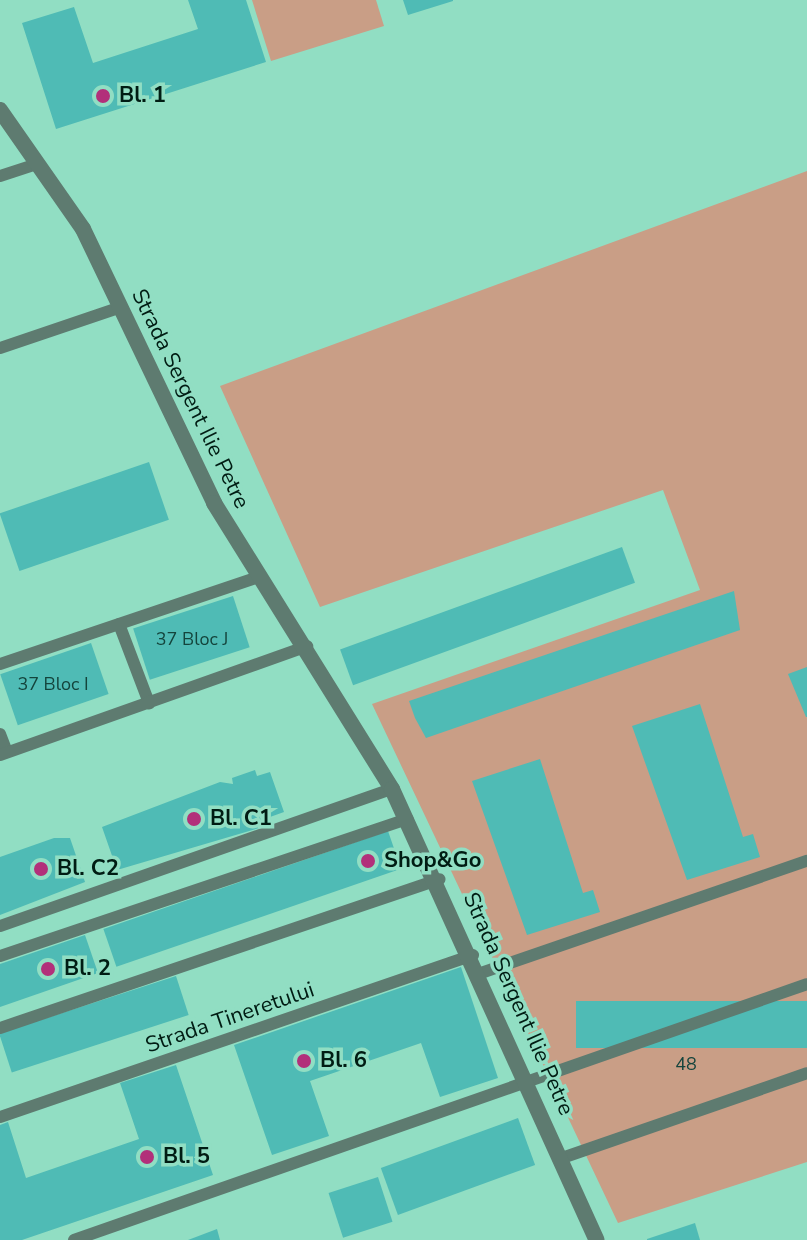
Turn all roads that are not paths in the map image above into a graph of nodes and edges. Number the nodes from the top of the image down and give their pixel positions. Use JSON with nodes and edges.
{"nodes":[{"id":1,"x":0,"y":110,"type":"edge"},
{"id":2,"x":38,"y":164,"type":"junction"},
{"id":3,"x":0,"y":176,"type":"edge"},
{"id":4,"x":121,"y":307,"type":"junction"},
{"id":5,"x":0,"y":348,"type":"edge"},
{"id":6,"x":258,"y":577,"type":"junction"},
{"id":7,"x":119,"y":624,"type":"junction"},
{"id":8,"x":307,"y":646,"type":"junction"},
{"id":9,"x":0,"y":664,"type":"edge"},
{"id":10,"x":149,"y":703,"type":"junction"},
{"id":11,"x":0,"y":734,"type":"edge"},
{"id":12,"x":3,"y":754,"type":"edge"},
{"id":13,"x":392,"y":789,"type":"junction"},
{"id":14,"x":408,"y":819,"type":"junction"},
{"id":15,"x":807,"y":861,"type":"edge"},
{"id":16,"x":439,"y":879,"type":"junction"},
{"id":17,"x":0,"y":926,"type":"edge"},
{"id":18,"x":473,"y":955,"type":"junction"},
{"id":19,"x":0,"y":956,"type":"edge"},
{"id":20,"x":481,"y":973,"type":"junction"},
{"id":21,"x":807,"y":984,"type":"edge"},
{"id":22,"x":0,"y":1028,"type":"edge"},
{"id":23,"x":807,"y":1073,"type":"edge"},
{"id":24,"x":532,"y":1084,"type":"junction"},
{"id":25,"x":0,"y":1117,"type":"edge"},
{"id":26,"x":562,"y":1158,"type":"junction"},
{"id":27,"x":74,"y":1240,"type":"edge"},
{"id":28,"x":597,"y":1240,"type":"edge"}],
"edges":[{"from":1,"to":2,"type":"street","name":"Strada Sergent Ilie Petre"},
{"from":2,"to":3,"type":"lane"},
{"from":2,"to":4,"type":"street","name":"Strada Sergent Ilie Petre"},
{"from":4,"to":5,"type":"lane"},
{"from":4,"to":6,"type":"street","name":"Strada Sergent Ilie Petre"},
{"from":6,"to":7,"type":"lane"},
{"from":6,"to":8,"type":"street","name":"Strada Sergent Ilie Petre"},
{"from":7,"to":9,"type":"lane"},
{"from":7,"to":10,"type":"lane"},
{"from":8,"to":10,"type":"lane"},
{"from":8,"to":13,"type":"street","name":"Strada Sergent Ilie Petre"},
{"from":10,"to":12,"type":"lane"},
{"from":11,"to":12,"type":"lane"},
{"from":13,"to":14,"type":"street","name":"Strada Sergent Ilie Petre"},
{"from":13,"to":17,"type":"lane"},
{"from":14,"to":16,"type":"street","name":"Strada Sergent Ilie Petre"},
{"from":14,"to":19,"type":"lane"},
{"from":15,"to":20,"type":"lane"},
{"from":16,"to":18,"type":"street","name":"Strada Sergent Ilie Petre"},
{"from":16,"to":22,"type":"lane"},
{"from":18,"to":20,"type":"street","name":"Strada Sergent Ilie Petre"},
{"from":18,"to":25,"type":"lane","name":"Strada Tineretului"},
{"from":20,"to":24,"type":"street","name":"Strada Sergent Ilie Petre"},
{"from":21,"to":24,"type":"lane"},
{"from":23,"to":26,"type":"lane"},
{"from":24,"to":26,"type":"street","name":"Strada Sergent Ilie Petre"},
{"from":24,"to":27,"type":"lane"},
{"from":26,"to":28,"type":"street","name":"Strada Sergent Ilie Petre"}]}
